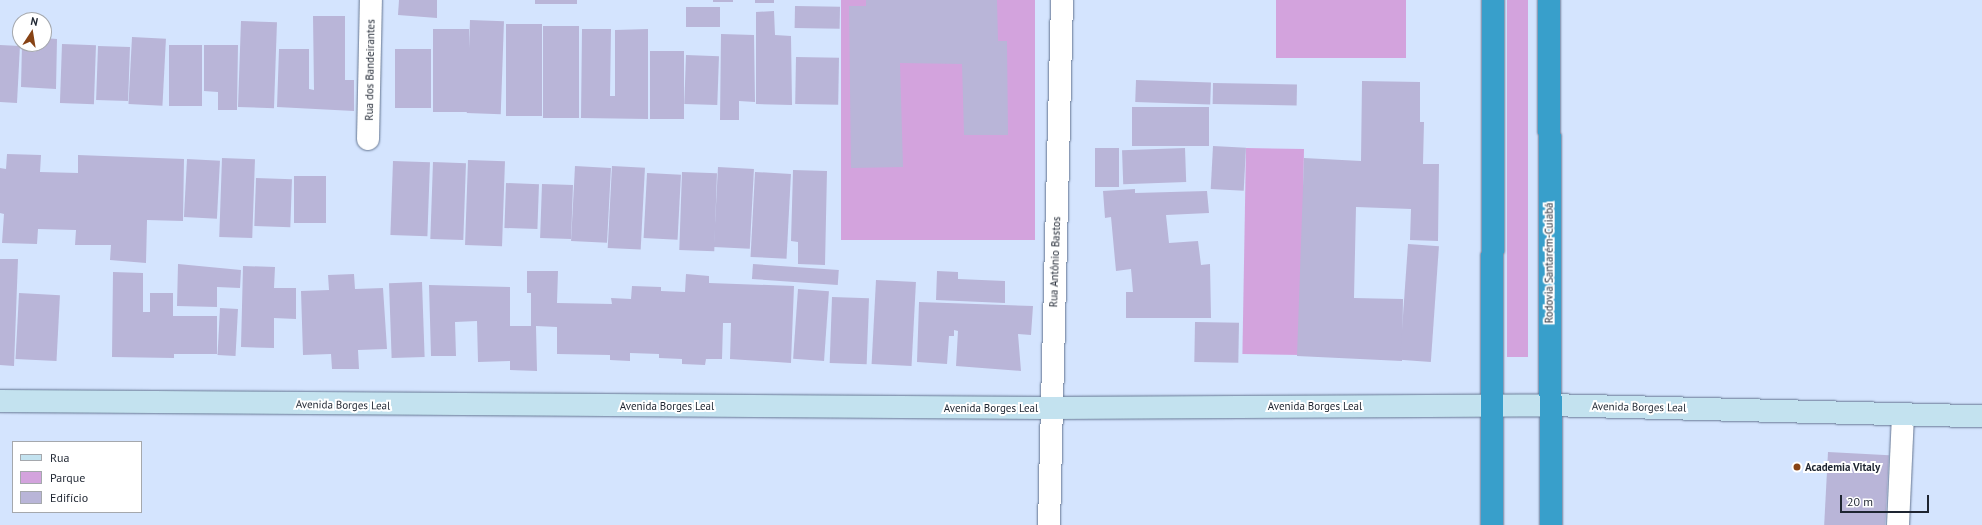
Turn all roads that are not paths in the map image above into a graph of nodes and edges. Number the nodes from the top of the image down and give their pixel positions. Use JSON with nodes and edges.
{"nodes":[{"id":1,"x":371,"y":0,"type":"edge"},
{"id":2,"x":1062,"y":0,"type":"edge"},
{"id":3,"x":1493,"y":0,"type":"edge"},
{"id":4,"x":1549,"y":0,"type":"edge"},
{"id":5,"x":368,"y":139,"type":"dead end"},
{"id":6,"x":0,"y":401,"type":"edge"},
{"id":7,"x":1493,"y":405,"type":"junction"},
{"id":8,"x":1549,"y":405,"type":"junction"},
{"id":9,"x":1051,"y":408,"type":"junction"},
{"id":10,"x":1903,"y":414,"type":"junction"},
{"id":11,"x":1982,"y":416,"type":"edge"},
{"id":12,"x":1049,"y":525,"type":"edge"},
{"id":13,"x":1492,"y":525,"type":"edge"},
{"id":14,"x":1551,"y":525,"type":"edge"},
{"id":15,"x":1898,"y":525,"type":"edge"}],
"edges":[{"from":1,"to":5,"type":"street","name":"Rua dos Bandeirantes"},
{"from":2,"to":9,"type":"street","name":"Rua Antônio Bastos"},
{"from":3,"to":7,"type":"highway"},
{"from":4,"to":8,"type":"highway","name":"Rodovia Santarém-Cuiabá"},
{"from":6,"to":9,"type":"street","name":"Avenida Borges Leal"},
{"from":7,"to":8,"type":"street","name":"Avenida Borges Leal"},
{"from":7,"to":9,"type":"street","name":"Avenida Borges Leal"},
{"from":7,"to":13,"type":"highway"},
{"from":8,"to":10,"type":"street","name":"Avenida Borges Leal"},
{"from":8,"to":14,"type":"highway","name":"Rodovia Santarém-Cuiabá"},
{"from":9,"to":12,"type":"street","name":"Rua Antônio Bastos"},
{"from":10,"to":11,"type":"street","name":"Avenida Borges Leal"},
{"from":10,"to":15,"type":"street"}]}
